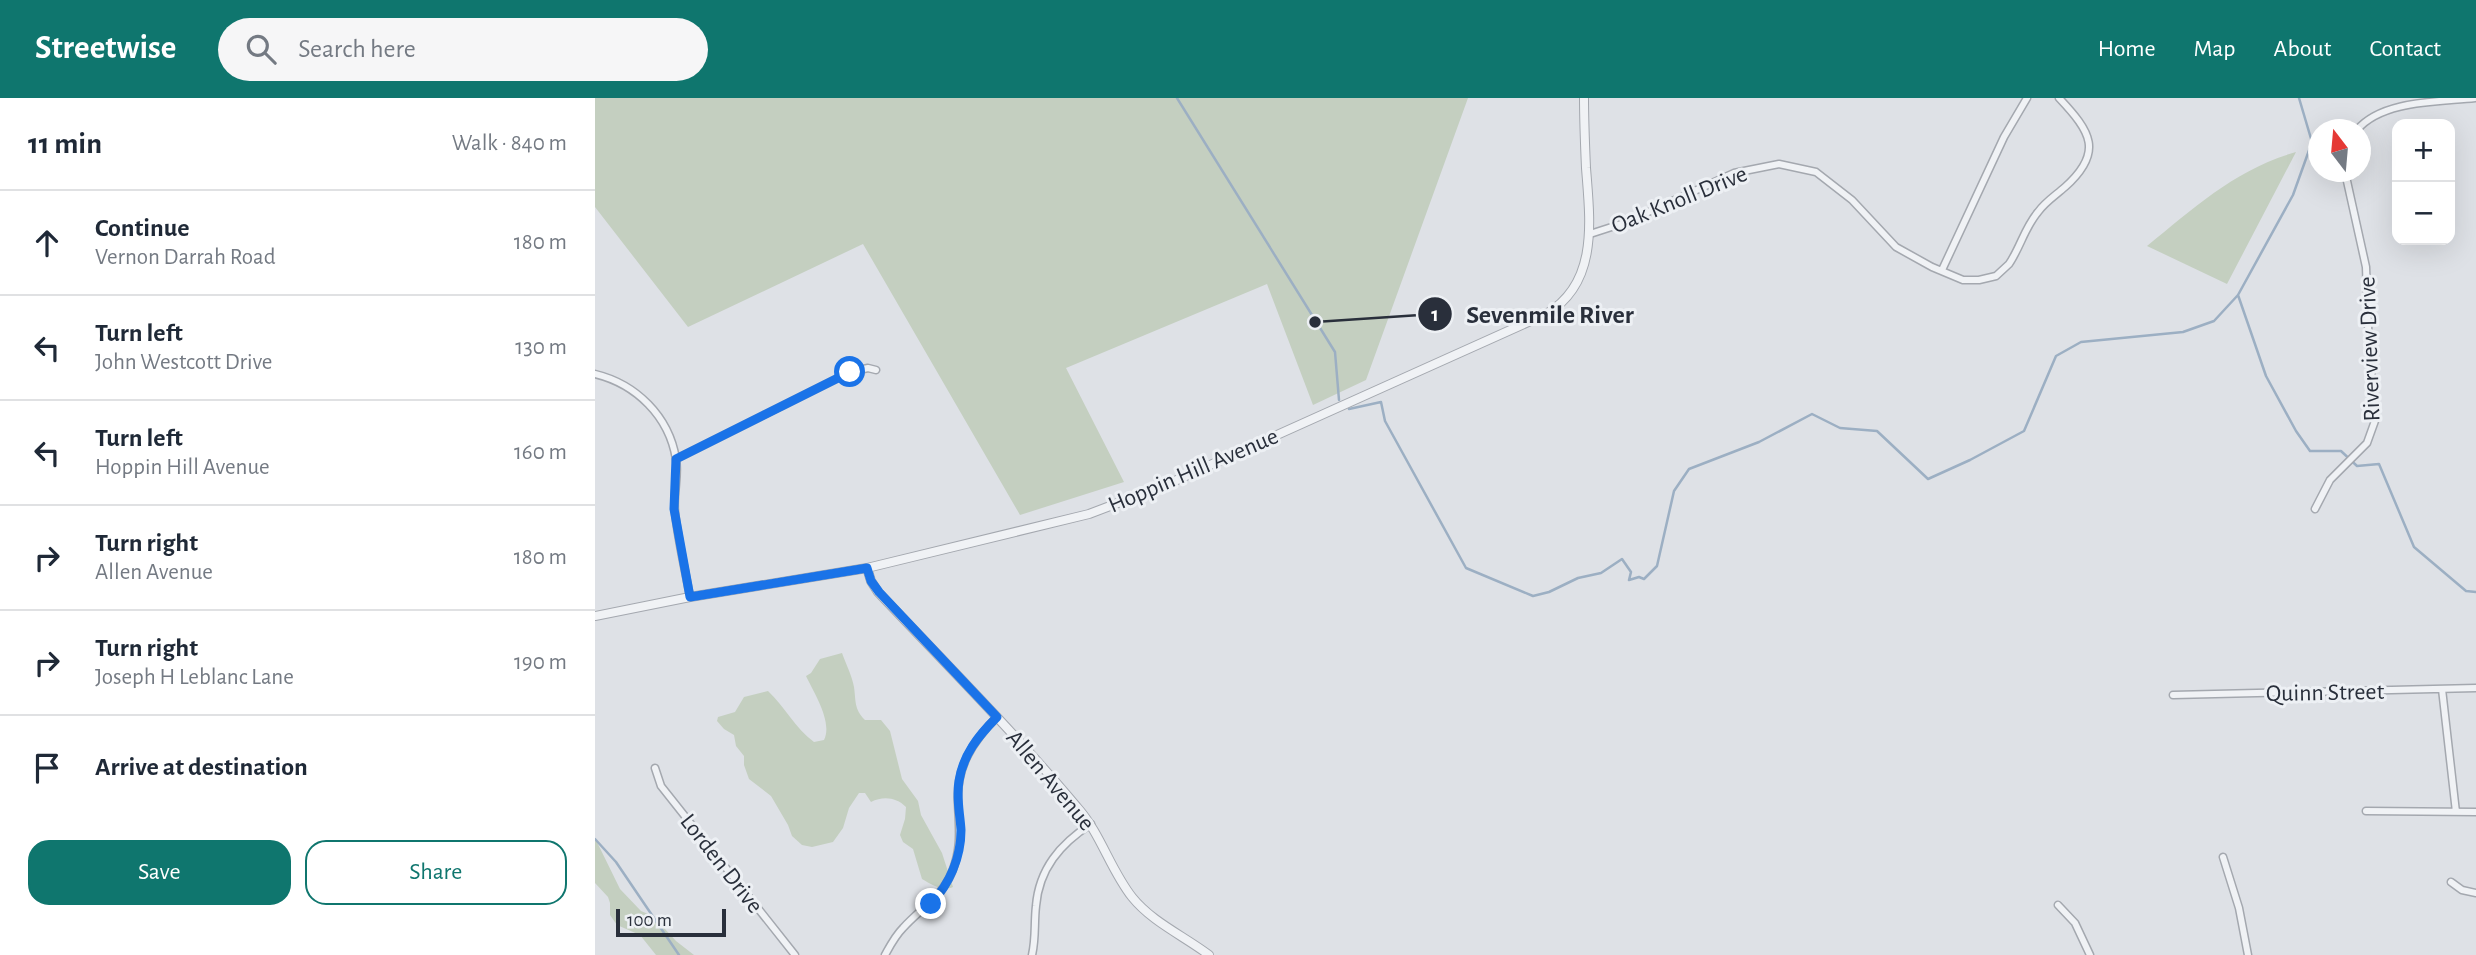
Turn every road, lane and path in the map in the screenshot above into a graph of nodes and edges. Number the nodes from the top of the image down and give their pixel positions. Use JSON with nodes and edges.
{"nodes":[{"id":1,"x":1584,"y":98,"type":"edge"},
{"id":2,"x":2027,"y":98,"type":"edge"},
{"id":3,"x":2059,"y":98,"type":"edge"},
{"id":4,"x":2475,"y":98,"type":"edge"},
{"id":5,"x":2367,"y":119,"type":"edge"},
{"id":6,"x":2347,"y":182,"type":"edge"},
{"id":7,"x":1590,"y":234,"type":"junction"},
{"id":8,"x":1942,"y":270,"type":"junction"},
{"id":9,"x":876,"y":370,"type":"dead end"},
{"id":10,"x":595,"y":374,"type":"edge"},
{"id":11,"x":676,"y":459,"type":"junction"},
{"id":12,"x":2315,"y":509,"type":"dead end"},
{"id":13,"x":867,"y":568,"type":"junction"},
{"id":14,"x":690,"y":597,"type":"junction"},
{"id":15,"x":595,"y":616,"type":"edge"},
{"id":16,"x":2476,"y":688,"type":"edge"},
{"id":17,"x":2442,"y":689,"type":"junction"},
{"id":18,"x":2173,"y":695,"type":"dead end"},
{"id":19,"x":997,"y":717,"type":"junction"},
{"id":20,"x":655,"y":768,"type":"dead end"},
{"id":21,"x":2366,"y":811,"type":"dead end"},
{"id":22,"x":2456,"y":812,"type":"junction"},
{"id":23,"x":2476,"y":812,"type":"edge"},
{"id":24,"x":1091,"y":824,"type":"junction"},
{"id":25,"x":2223,"y":857,"type":"dead end"},
{"id":26,"x":2451,"y":882,"type":"dead end"},
{"id":27,"x":2476,"y":893,"type":"edge"},
{"id":28,"x":2058,"y":905,"type":"dead end"},
{"id":29,"x":795,"y":955,"type":"edge"},
{"id":30,"x":885,"y":955,"type":"edge"},
{"id":31,"x":1032,"y":955,"type":"edge"},
{"id":32,"x":1209,"y":955,"type":"edge"},
{"id":33,"x":2089,"y":955,"type":"edge"},
{"id":34,"x":2248,"y":955,"type":"edge"}],
"edges":[{"from":1,"to":7,"type":"street","name":"Hoppin Hill Avenue"},
{"from":2,"to":8,"type":"street"},
{"from":3,"to":8,"type":"street","name":"Oak Knoll Drive"},
{"from":4,"to":5,"type":"street"},
{"from":6,"to":12,"type":"street","name":"Riverview Drive"},
{"from":7,"to":8,"type":"street","name":"Oak Knoll Drive"},
{"from":7,"to":13,"type":"street","name":"Hoppin Hill Avenue"},
{"from":9,"to":11,"type":"street"},
{"from":10,"to":11,"type":"street"},
{"from":11,"to":14,"type":"street"},
{"from":13,"to":14,"type":"street","name":"Hoppin Hill Avenue"},
{"from":13,"to":19,"type":"street","name":"Allen Avenue"},
{"from":14,"to":15,"type":"street","name":"Hoppin Hill Avenue"},
{"from":16,"to":17,"type":"street","name":"Quinn Street"},
{"from":17,"to":18,"type":"street","name":"Quinn Street"},
{"from":17,"to":22,"type":"street"},
{"from":19,"to":24,"type":"street","name":"Allen Avenue"},
{"from":19,"to":30,"type":"street"},
{"from":20,"to":29,"type":"street","name":"Lorden Drive"},
{"from":21,"to":22,"type":"street"},
{"from":22,"to":23,"type":"street"},
{"from":24,"to":31,"type":"street"},
{"from":24,"to":32,"type":"street","name":"Allen Avenue"},
{"from":25,"to":34,"type":"street"},
{"from":26,"to":27,"type":"street"},
{"from":28,"to":33,"type":"street"}]}
